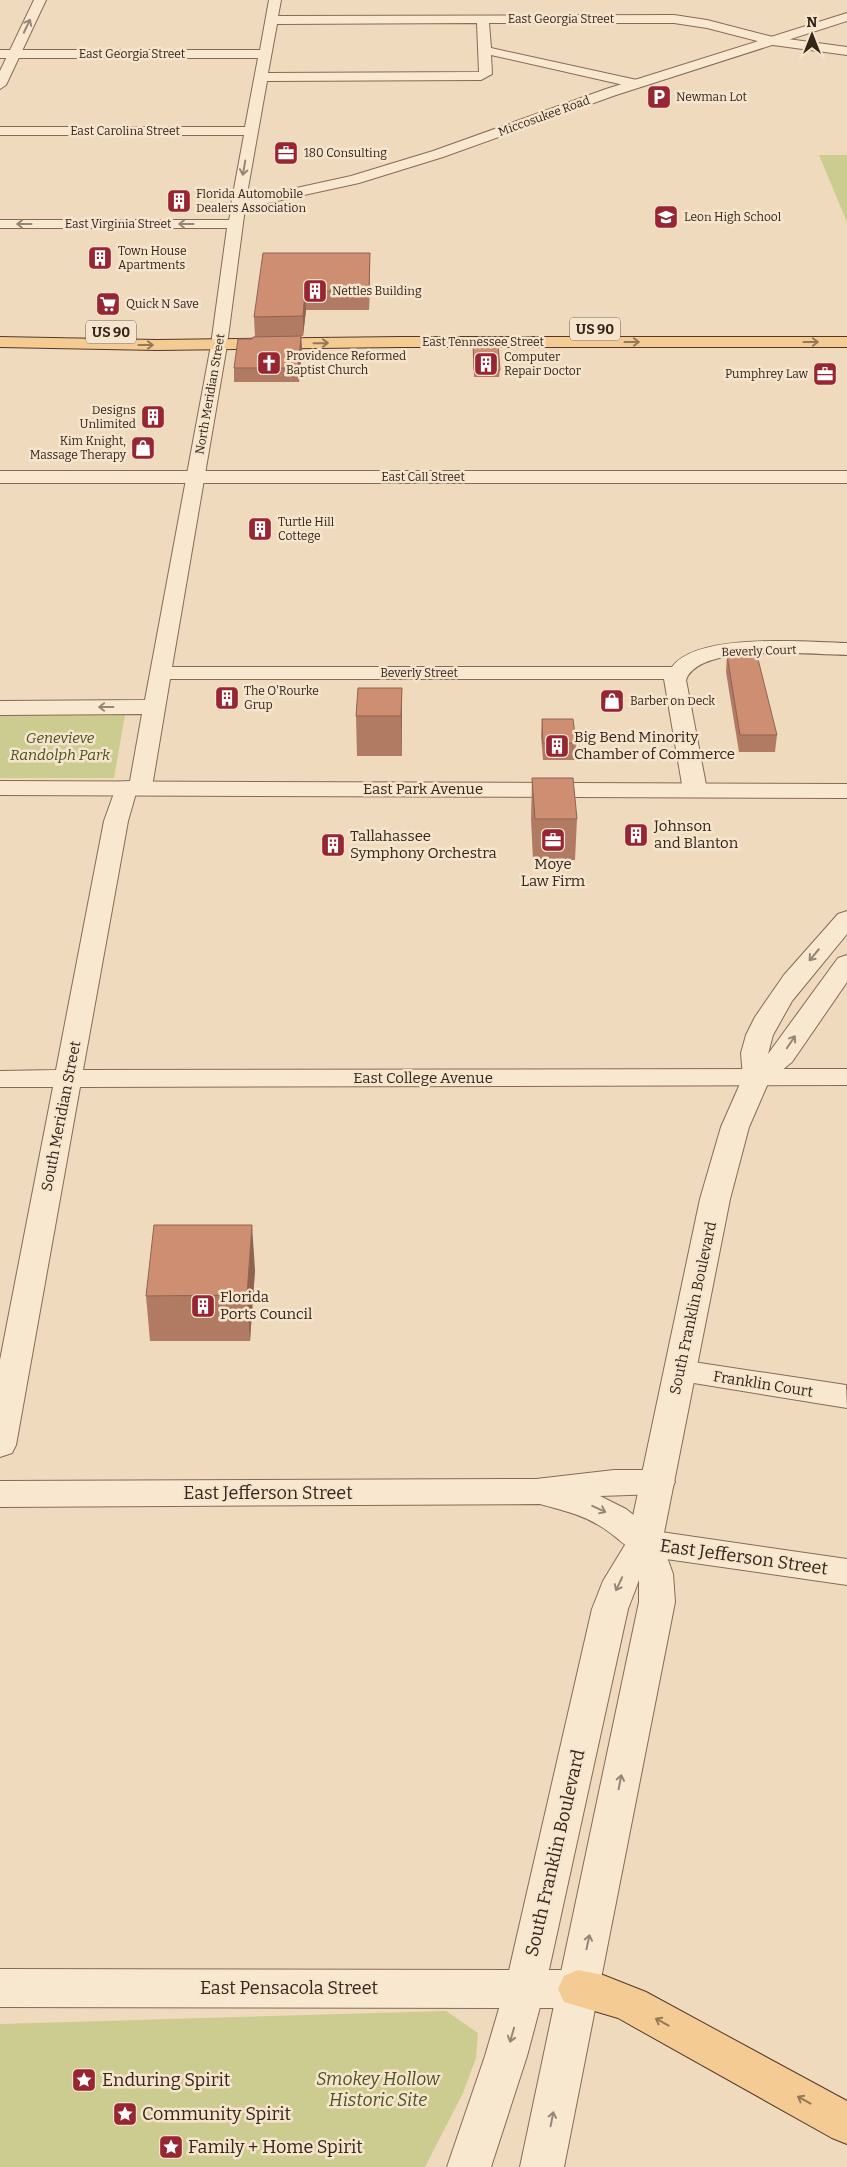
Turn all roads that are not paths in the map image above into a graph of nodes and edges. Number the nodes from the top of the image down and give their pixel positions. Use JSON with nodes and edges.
{"nodes":[{"id":1,"x":40,"y":0,"type":"edge"},
{"id":2,"x":275,"y":0,"type":"edge"},
{"id":3,"x":847,"y":17,"type":"edge"},
{"id":4,"x":483,"y":19,"type":"junction"},
{"id":5,"x":271,"y":20,"type":"junction"},
{"id":6,"x":773,"y":41,"type":"junction"},
{"id":7,"x":486,"y":50,"type":"junction"},
{"id":8,"x":847,"y":51,"type":"edge"},
{"id":9,"x":0,"y":54,"type":"edge"},
{"id":10,"x":14,"y":54,"type":"junction"},
{"id":11,"x":264,"y":54,"type":"junction"},
{"id":12,"x":260,"y":77,"type":"junction"},
{"id":13,"x":637,"y":84,"type":"junction"},
{"id":14,"x":0,"y":85,"type":"edge"},
{"id":15,"x":0,"y":131,"type":"edge"},
{"id":16,"x":251,"y":131,"type":"junction"},
{"id":17,"x":238,"y":205,"type":"junction"},
{"id":18,"x":0,"y":224,"type":"edge"},
{"id":19,"x":235,"y":224,"type":"junction"},
{"id":20,"x":847,"y":329,"type":"edge"},
{"id":21,"x":0,"y":333,"type":"edge"},
{"id":22,"x":513,"y":336,"type":"junction"},
{"id":23,"x":220,"y":338,"type":"junction"},
{"id":24,"x":0,"y":342,"type":"edge"},
{"id":25,"x":847,"y":342,"type":"edge"},
{"id":26,"x":0,"y":476,"type":"edge"},
{"id":27,"x":196,"y":476,"type":"junction"},
{"id":28,"x":847,"y":477,"type":"edge"},
{"id":29,"x":847,"y":649,"type":"edge"},
{"id":30,"x":161,"y":673,"type":"junction"},
{"id":31,"x":677,"y":673,"type":"junction"},
{"id":32,"x":155,"y":707,"type":"junction"},
{"id":33,"x":0,"y":708,"type":"edge"},
{"id":34,"x":0,"y":788,"type":"edge"},
{"id":35,"x":133,"y":788,"type":"junction"},
{"id":36,"x":695,"y":790,"type":"junction"},
{"id":37,"x":847,"y":791,"type":"edge"},
{"id":38,"x":847,"y":919,"type":"edge"},
{"id":39,"x":847,"y":963,"type":"edge"},
{"id":40,"x":757,"y":1077,"type":"junction"},
{"id":41,"x":847,"y":1077,"type":"edge"},
{"id":42,"x":68,"y":1078,"type":"junction"},
{"id":43,"x":0,"y":1079,"type":"edge"},
{"id":44,"x":680,"y":1371,"type":"junction"},
{"id":45,"x":846,"y":1397,"type":"edge"},
{"id":46,"x":0,"y":1445,"type":"edge"},
{"id":47,"x":658,"y":1482,"type":"junction"},
{"id":48,"x":536,"y":1492,"type":"junction"},
{"id":49,"x":0,"y":1494,"type":"edge"},
{"id":50,"x":645,"y":1543,"type":"junction"},
{"id":51,"x":847,"y":1572,"type":"edge"},
{"id":52,"x":0,"y":1988,"type":"edge"},
{"id":53,"x":524,"y":1988,"type":"junction"},
{"id":54,"x":578,"y":1989,"type":"junction"},
{"id":55,"x":847,"y":2124,"type":"edge"},
{"id":56,"x":469,"y":2167,"type":"edge"},
{"id":57,"x":542,"y":2167,"type":"edge"}],
"edges":[{"from":10,"to":1,"type":"street","one_way":true},
{"from":2,"to":5,"type":"street","name":"North Meridian Street"},
{"from":3,"to":6,"type":"street","name":"Miccosukee Road"},
{"from":4,"to":5,"type":"street","name":"East Georgia Street"},
{"from":4,"to":6,"type":"street","name":"East Georgia Street"},
{"from":4,"to":7,"type":"street"},
{"from":5,"to":11,"type":"street","name":"North Meridian Street"},
{"from":6,"to":8,"type":"street","name":"East Georgia Street"},
{"from":6,"to":13,"type":"street","name":"Miccosukee Road"},
{"from":7,"to":12,"type":"street"},
{"from":7,"to":13,"type":"street"},
{"from":9,"to":10,"type":"street","name":"East Georgia Street"},
{"from":10,"to":11,"type":"street","name":"East Georgia Street"},
{"from":10,"to":14,"type":"street"},
{"from":11,"to":12,"type":"street","name":"North Meridian Street"},
{"from":12,"to":16,"type":"street","name":"North Meridian Street"},
{"from":13,"to":17,"type":"street","name":"Miccosukee Road"},
{"from":15,"to":16,"type":"street","name":"East Carolina Street"},
{"from":16,"to":17,"type":"street","name":"North Meridian Street","one_way":true},
{"from":17,"to":19,"type":"street","name":"North Meridian Street"},
{"from":19,"to":18,"type":"street","name":"East Virginia Street","one_way":true},
{"from":19,"to":23,"type":"street","name":"North Meridian Street"},
{"from":20,"to":22,"type":"main road","name":"East Tennessee Street","number":"US 90"},
{"from":21,"to":23,"type":"main road","name":"East Tennessee Street","number":"US 90"},
{"from":22,"to":23,"type":"main road","name":"East Tennessee Street","number":"US 90"},
{"from":22,"to":25,"type":"main road","name":"East Tennessee Street","number":"US 90","one_way":true},
{"from":24,"to":23,"type":"main road","name":"East Tennessee Street","number":"US 90","one_way":true},
{"from":23,"to":27,"type":"street","name":"North Meridian Street"},
{"from":26,"to":27,"type":"street","name":"East Call Street"},
{"from":27,"to":28,"type":"street","name":"East Call Street"},
{"from":27,"to":30,"type":"street","name":"North Meridian Street"},
{"from":29,"to":31,"type":"street","name":"Beverly Court"},
{"from":30,"to":31,"type":"street","name":"Beverly Street"},
{"from":30,"to":32,"type":"street","name":"North Meridian Street"},
{"from":31,"to":36,"type":"street"},
{"from":32,"to":33,"type":"street","one_way":true},
{"from":32,"to":35,"type":"street","name":"North Meridian Street"},
{"from":34,"to":35,"type":"street","name":"East Park Avenue"},
{"from":35,"to":36,"type":"street","name":"East Park Avenue"},
{"from":35,"to":42,"type":"street","name":"South Meridian Street"},
{"from":36,"to":37,"type":"street","name":"East Park Avenue"},
{"from":38,"to":40,"type":"street","name":"South Franklin Boulevard","one_way":true},
{"from":40,"to":39,"type":"street","name":"South Franklin Boulevard","one_way":true},
{"from":40,"to":41,"type":"street","name":"East College Avenue"},
{"from":40,"to":42,"type":"street","name":"East College Avenue"},
{"from":40,"to":44,"type":"street","name":"South Franklin Boulevard"},
{"from":42,"to":43,"type":"street","name":"East College Avenue"},
{"from":42,"to":46,"type":"street","name":"South Meridian Street"},
{"from":44,"to":45,"type":"street","name":"Franklin Court"},
{"from":44,"to":47,"type":"street","name":"South Franklin Boulevard"},
{"from":47,"to":48,"type":"street","name":"East Jefferson Street"},
{"from":47,"to":50,"type":"street","name":"South Franklin Boulevard"},
{"from":48,"to":49,"type":"street","name":"East Jefferson Street"},
{"from":48,"to":50,"type":"street","name":"East Jefferson Street","one_way":true},
{"from":50,"to":51,"type":"street","name":"East Jefferson Street"},
{"from":50,"to":53,"type":"street","name":"South Franklin Boulevard","one_way":true},
{"from":54,"to":50,"type":"street","one_way":true},
{"from":52,"to":53,"type":"street","name":"East Pensacola Street"},
{"from":53,"to":54,"type":"street","name":"East Pensacola Street"},
{"from":53,"to":56,"type":"street","name":"South Franklin Boulevard","one_way":true},
{"from":55,"to":54,"type":"main road","one_way":true},
{"from":57,"to":54,"type":"street","one_way":true}]}
